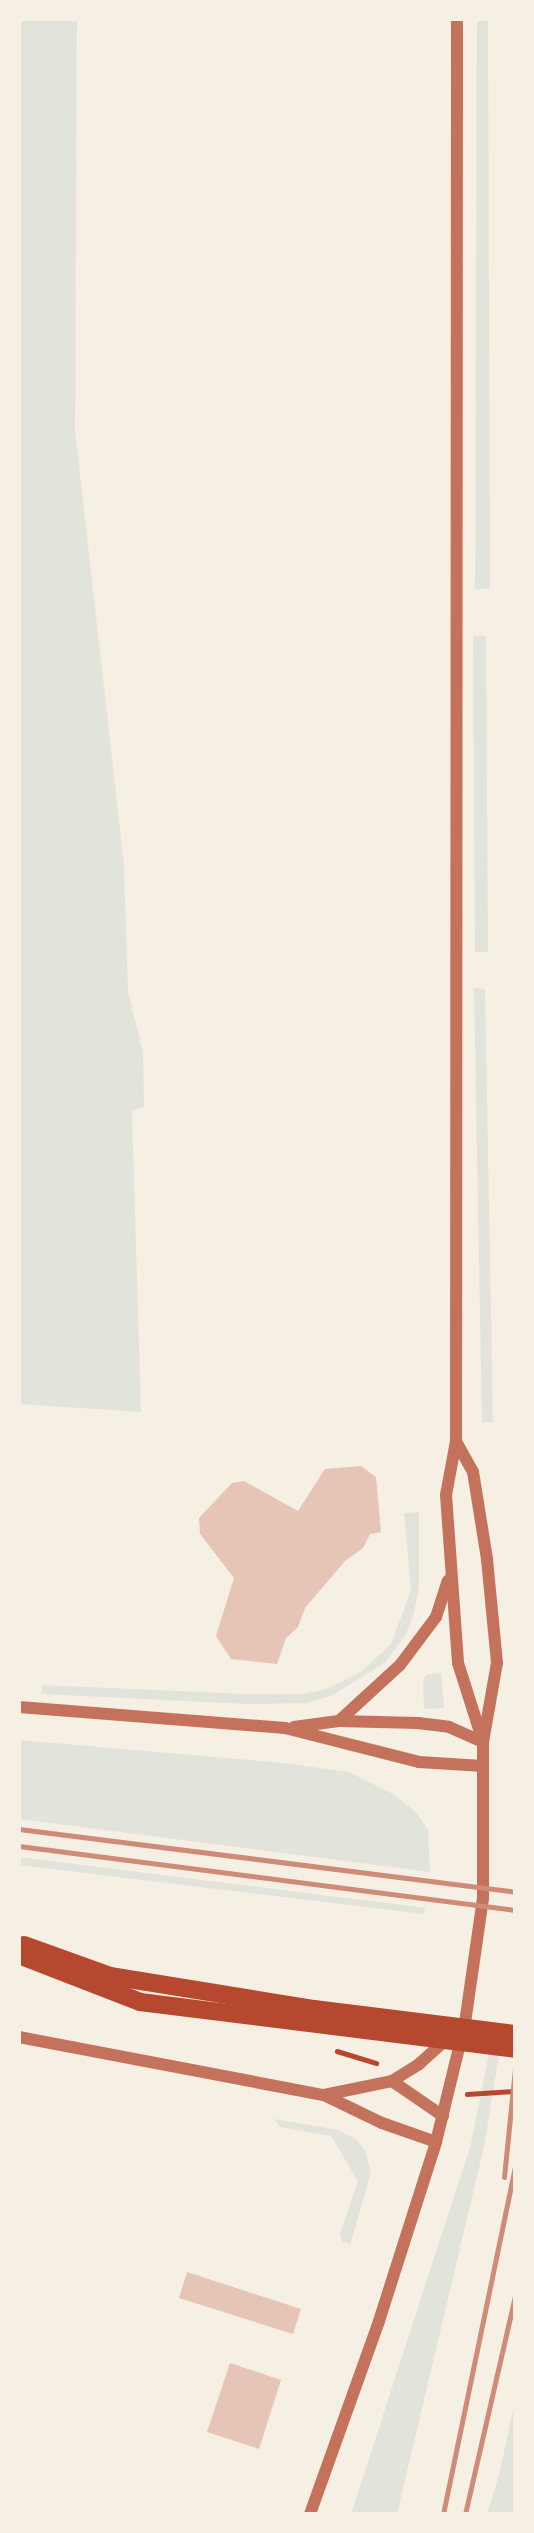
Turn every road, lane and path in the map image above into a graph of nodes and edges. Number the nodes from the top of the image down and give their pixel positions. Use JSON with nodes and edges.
{"nodes":[{"id":1,"x":457,"y":19,"type":"edge"},
{"id":2,"x":456,"y":1441,"type":"junction"},
{"id":3,"x":450,"y":1578,"type":"junction"},
{"id":4,"x":19,"y":1707,"type":"edge"},
{"id":5,"x":340,"y":1721,"type":"junction"},
{"id":6,"x":285,"y":1728,"type":"junction"},
{"id":7,"x":483,"y":1742,"type":"junction"},
{"id":8,"x":483,"y":1766,"type":"junction"},
{"id":9,"x":19,"y":1943,"type":"edge"},
{"id":10,"x":19,"y":1955,"type":"edge"},
{"id":11,"x":466,"y":2023,"type":"junction"},
{"id":12,"x":400,"y":2028,"type":"junction"},
{"id":13,"x":515,"y":2034,"type":"edge"},
{"id":14,"x":19,"y":2037,"type":"edge"},
{"id":15,"x":515,"y":2049,"type":"edge"},
{"id":16,"x":392,"y":2081,"type":"junction"},
{"id":17,"x":324,"y":2095,"type":"junction"},
{"id":18,"x":443,"y":2116,"type":"junction"},
{"id":19,"x":436,"y":2142,"type":"junction"},
{"id":20,"x":310,"y":2514,"type":"edge"}],
"edges":[{"from":1,"to":2,"type":"street"},
{"from":2,"to":3,"type":"street"},
{"from":2,"to":7,"type":"street"},
{"from":3,"to":5,"type":"street"},
{"from":3,"to":7,"type":"street"},
{"from":4,"to":6,"type":"street"},
{"from":5,"to":6,"type":"street"},
{"from":5,"to":7,"type":"street"},
{"from":6,"to":8,"type":"street"},
{"from":7,"to":8,"type":"street"},
{"from":8,"to":11,"type":"street"},
{"from":9,"to":12,"type":"main road"},
{"from":10,"to":12,"type":"main road"},
{"from":11,"to":16,"type":"street"},
{"from":11,"to":18,"type":"street"},
{"from":12,"to":13,"type":"main road"},
{"from":12,"to":15,"type":"main road"},
{"from":14,"to":17,"type":"street"},
{"from":16,"to":17,"type":"street"},
{"from":16,"to":18,"type":"street"},
{"from":17,"to":19,"type":"street"},
{"from":18,"to":19,"type":"street"},
{"from":19,"to":20,"type":"street"}]}
